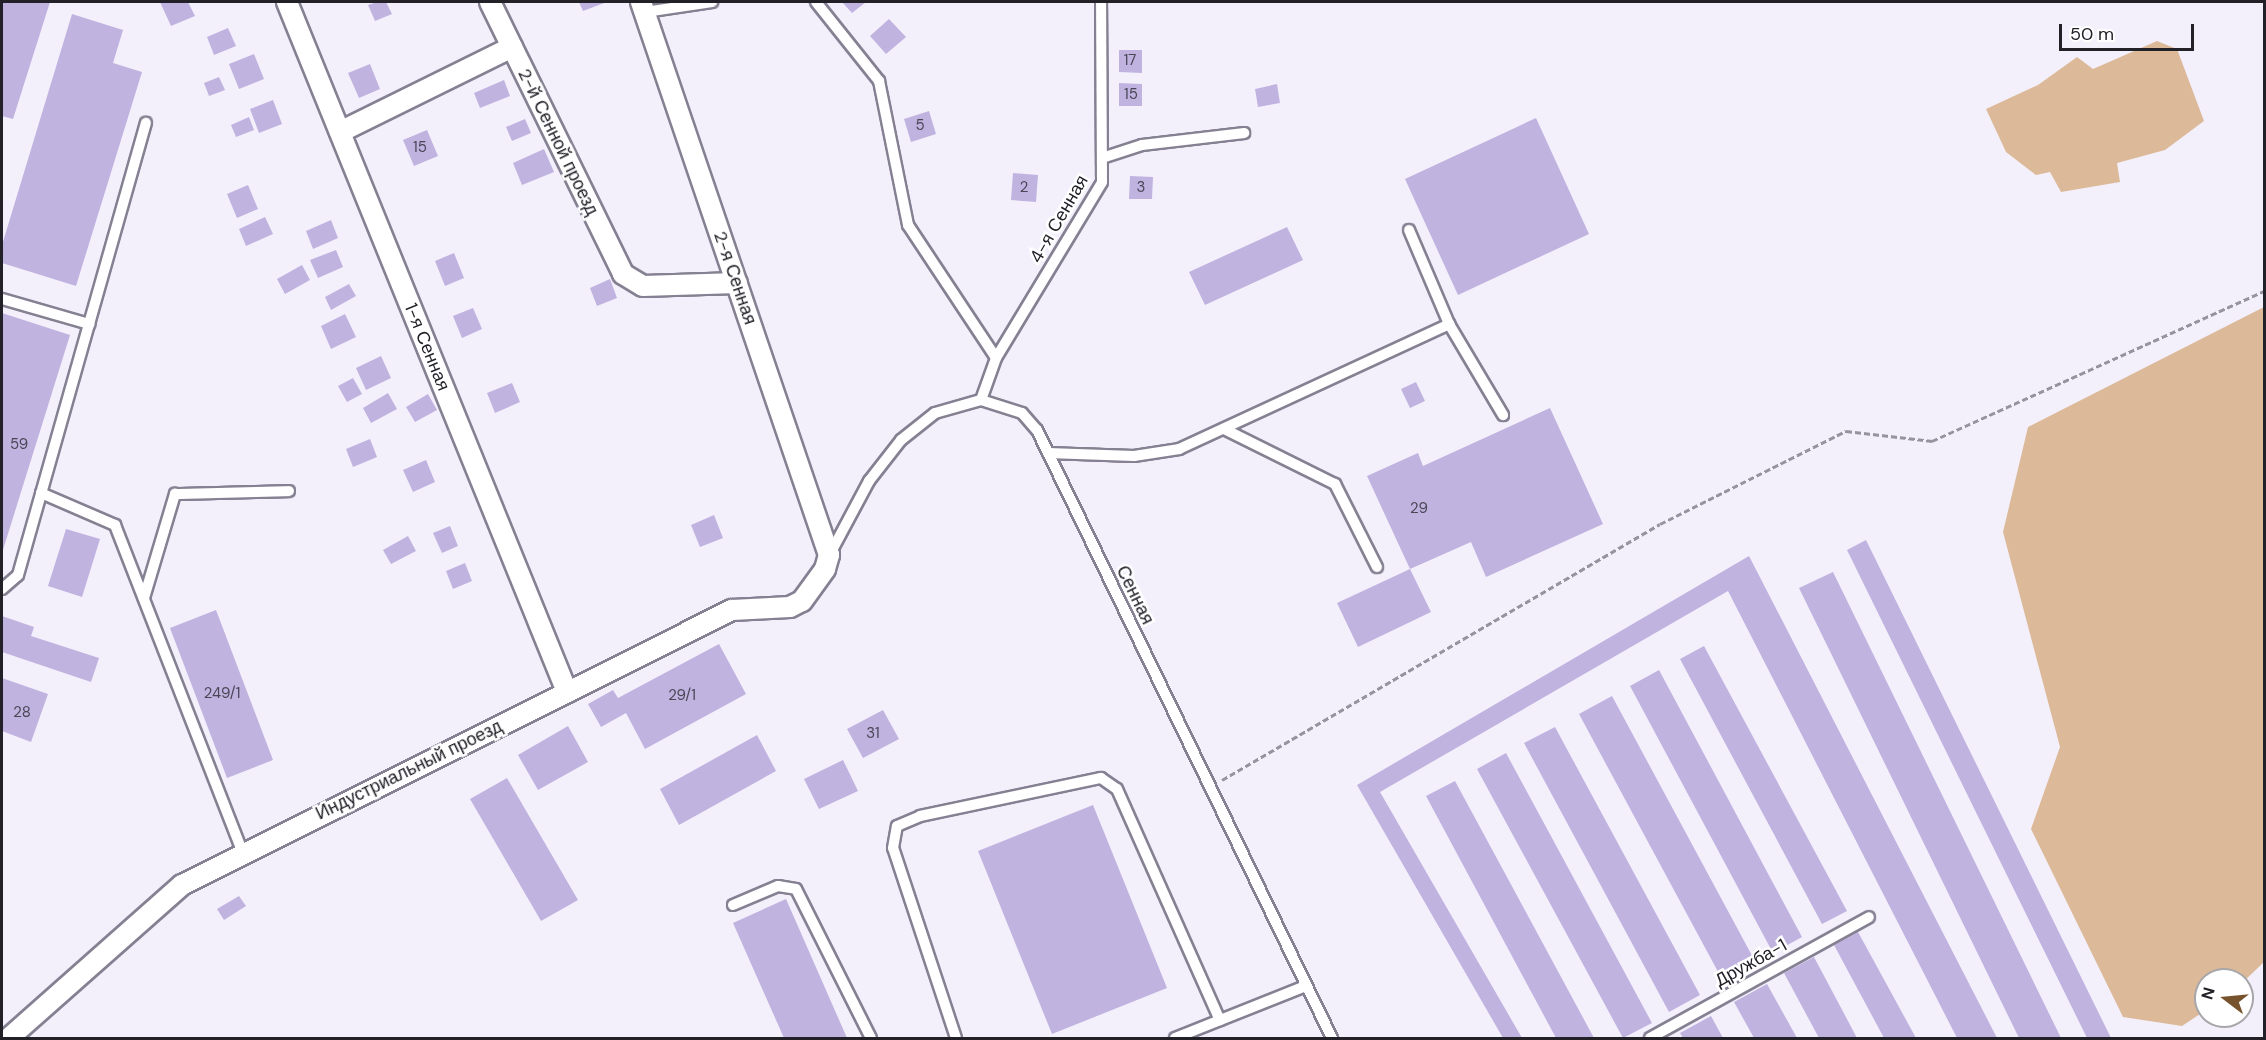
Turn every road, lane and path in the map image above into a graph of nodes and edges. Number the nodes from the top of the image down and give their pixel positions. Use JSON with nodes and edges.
{"nodes":[{"id":1,"x":287,"y":2,"type":"edge"},
{"id":2,"x":490,"y":2,"type":"edge"},
{"id":3,"x":711,"y":2,"type":"edge"},
{"id":4,"x":816,"y":2,"type":"edge"},
{"id":5,"x":1101,"y":2,"type":"edge"},
{"id":6,"x":643,"y":7,"type":"edge"},
{"id":7,"x":512,"y":47,"type":"junction"},
{"id":8,"x":146,"y":123,"type":"dead end"},
{"id":9,"x":340,"y":132,"type":"junction"},
{"id":10,"x":1244,"y":133,"type":"dead end"},
{"id":11,"x":1102,"y":158,"type":"junction"},
{"id":12,"x":1410,"y":230,"type":"dead end"},
{"id":13,"x":737,"y":283,"type":"junction"},
{"id":14,"x":2265,"y":291,"type":"edge"},
{"id":15,"x":2,"y":299,"type":"edge"},
{"id":16,"x":89,"y":324,"type":"junction"},
{"id":17,"x":1449,"y":324,"type":"junction"},
{"id":18,"x":996,"y":358,"type":"junction"},
{"id":19,"x":981,"y":400,"type":"junction"},
{"id":20,"x":1503,"y":415,"type":"dead end"},
{"id":21,"x":1224,"y":429,"type":"junction"},
{"id":22,"x":1048,"y":453,"type":"junction"},
{"id":23,"x":289,"y":491,"type":"dead end"},
{"id":24,"x":41,"y":493,"type":"junction"},
{"id":25,"x":829,"y":555,"type":"junction"},
{"id":26,"x":1377,"y":567,"type":"dead end"},
{"id":27,"x":2,"y":589,"type":"edge"},
{"id":28,"x":144,"y":598,"type":"junction"},
{"id":29,"x":567,"y":692,"type":"junction"},
{"id":30,"x":1210,"y":788,"type":"junction"},
{"id":31,"x":243,"y":853,"type":"junction"},
{"id":32,"x":733,"y":905,"type":"dead end"},
{"id":33,"x":1869,"y":917,"type":"dead end"},
{"id":34,"x":1306,"y":986,"type":"junction"},
{"id":35,"x":1220,"y":1020,"type":"junction"},
{"id":36,"x":9,"y":1038,"type":"edge"},
{"id":37,"x":871,"y":1038,"type":"edge"},
{"id":38,"x":956,"y":1038,"type":"edge"},
{"id":39,"x":1175,"y":1038,"type":"edge"},
{"id":40,"x":1332,"y":1038,"type":"edge"},
{"id":41,"x":1650,"y":1038,"type":"edge"}],
"edges":[{"from":1,"to":9,"type":"street","name":"1-я Сенная"},
{"from":2,"to":7,"type":"street","name":"2-й Сенной проезд"},
{"from":3,"to":6,"type":"lane"},
{"from":4,"to":18,"type":"lane"},
{"from":5,"to":11,"type":"lane","name":"4-я Сенная"},
{"from":6,"to":13,"type":"street","name":"2-я Сенная"},
{"from":7,"to":9,"type":"street"},
{"from":7,"to":13,"type":"street","name":"2-й Сенной проезд"},
{"from":8,"to":16,"type":"lane"},
{"from":9,"to":29,"type":"street","name":"1-я Сенная"},
{"from":10,"to":11,"type":"lane"},
{"from":11,"to":18,"type":"lane","name":"4-я Сенная"},
{"from":12,"to":17,"type":"lane"},
{"from":13,"to":25,"type":"street","name":"2-я Сенная"},
{"from":14,"to":30,"type":"path"},
{"from":15,"to":16,"type":"lane"},
{"from":16,"to":24,"type":"lane"},
{"from":17,"to":20,"type":"lane"},
{"from":17,"to":21,"type":"lane"},
{"from":18,"to":19,"type":"lane","name":"4-я Сенная"},
{"from":19,"to":22,"type":"lane","name":"Сенная"},
{"from":19,"to":25,"type":"lane"},
{"from":21,"to":22,"type":"lane"},
{"from":21,"to":26,"type":"lane"},
{"from":22,"to":30,"type":"lane","name":"Сенная"},
{"from":23,"to":28,"type":"lane"},
{"from":24,"to":27,"type":"lane"},
{"from":24,"to":28,"type":"lane"},
{"from":25,"to":29,"type":"street","name":"Индустриальный проезд"},
{"from":28,"to":31,"type":"lane"},
{"from":29,"to":31,"type":"street","name":"Индустриальный проезд"},
{"from":30,"to":34,"type":"lane","name":"Сенная"},
{"from":31,"to":36,"type":"street","name":"Индустриальный проезд"},
{"from":32,"to":37,"type":"lane"},
{"from":33,"to":41,"type":"lane","name":"Дружба-1"},
{"from":34,"to":35,"type":"lane"},
{"from":34,"to":40,"type":"lane","name":"Сенная"},
{"from":35,"to":38,"type":"lane"},
{"from":35,"to":39,"type":"lane"}]}
